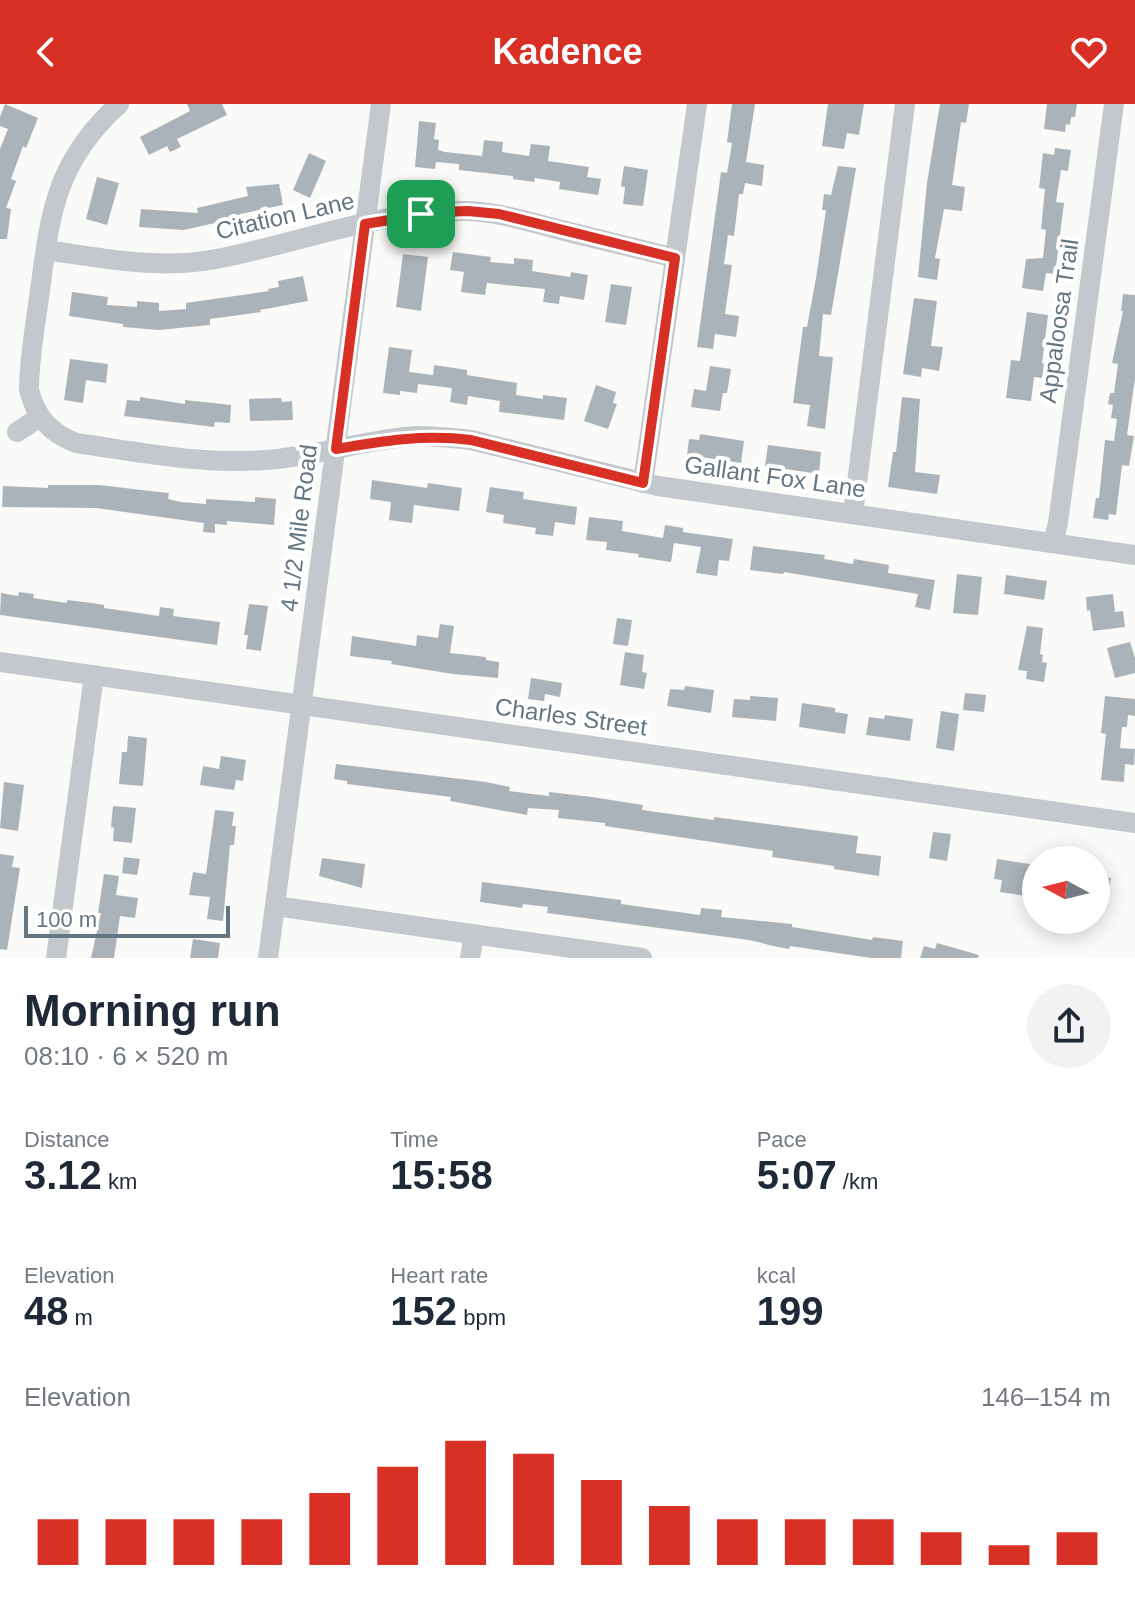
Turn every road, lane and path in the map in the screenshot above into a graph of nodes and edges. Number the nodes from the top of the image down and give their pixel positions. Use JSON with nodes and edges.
{"nodes":[{"id":1,"x":119,"y":104,"type":"edge"},
{"id":2,"x":381,"y":104,"type":"edge"},
{"id":3,"x":697,"y":104,"type":"edge"},
{"id":4,"x":905,"y":104,"type":"edge"},
{"id":5,"x":1114,"y":104,"type":"edge"},
{"id":6,"x":365,"y":224,"type":"junction"},
{"id":7,"x":46,"y":250,"type":"junction"},
{"id":8,"x":675,"y":258,"type":"junction"},
{"id":9,"x":40,"y":417,"type":"junction"},
{"id":10,"x":17,"y":432,"type":"dead end"},
{"id":11,"x":336,"y":449,"type":"junction"},
{"id":12,"x":643,"y":483,"type":"junction"},
{"id":13,"x":853,"y":514,"type":"junction"},
{"id":14,"x":1053,"y":543,"type":"junction"},
{"id":15,"x":1135,"y":555,"type":"edge"},
{"id":16,"x":0,"y":662,"type":"edge"},
{"id":17,"x":94,"y":675,"type":"junction"},
{"id":18,"x":303,"y":705,"type":"junction"},
{"id":19,"x":1135,"y":823,"type":"edge"},
{"id":20,"x":275,"y":906,"type":"junction"},
{"id":21,"x":474,"y":934,"type":"junction"},
{"id":22,"x":56,"y":958,"type":"edge"},
{"id":23,"x":268,"y":958,"type":"edge"},
{"id":24,"x":470,"y":958,"type":"edge"},
{"id":25,"x":642,"y":958,"type":"edge"}],
"edges":[{"from":1,"to":7,"type":"street"},
{"from":2,"to":6,"type":"street","name":"4 1/2 Mile Road"},
{"from":3,"to":8,"type":"street"},
{"from":4,"to":13,"type":"street"},
{"from":5,"to":14,"type":"street","name":"Appaloosa Trail"},
{"from":6,"to":7,"type":"street","name":"Citation Lane"},
{"from":6,"to":8,"type":"street","name":"Citation Lane"},
{"from":6,"to":11,"type":"street","name":"4 1/2 Mile Road"},
{"from":7,"to":9,"type":"street"},
{"from":8,"to":12,"type":"street"},
{"from":9,"to":10,"type":"street"},
{"from":9,"to":11,"type":"street","name":"Gallant Fox Lane"},
{"from":11,"to":12,"type":"street","name":"Gallant Fox Lane"},
{"from":11,"to":18,"type":"street","name":"4 1/2 Mile Road"},
{"from":12,"to":13,"type":"street","name":"Gallant Fox Lane"},
{"from":13,"to":14,"type":"street","name":"Gallant Fox Lane"},
{"from":14,"to":15,"type":"street","name":"Gallant Fox Lane"},
{"from":16,"to":17,"type":"street","name":"Charles Street"},
{"from":17,"to":18,"type":"street","name":"Charles Street"},
{"from":17,"to":22,"type":"street"},
{"from":18,"to":19,"type":"street","name":"Charles Street"},
{"from":18,"to":20,"type":"street","name":"4 1/2 Mile Road"},
{"from":20,"to":21,"type":"street"},
{"from":20,"to":23,"type":"street","name":"4 1/2 Mile Road"},
{"from":21,"to":24,"type":"street"},
{"from":21,"to":25,"type":"street"}]}
